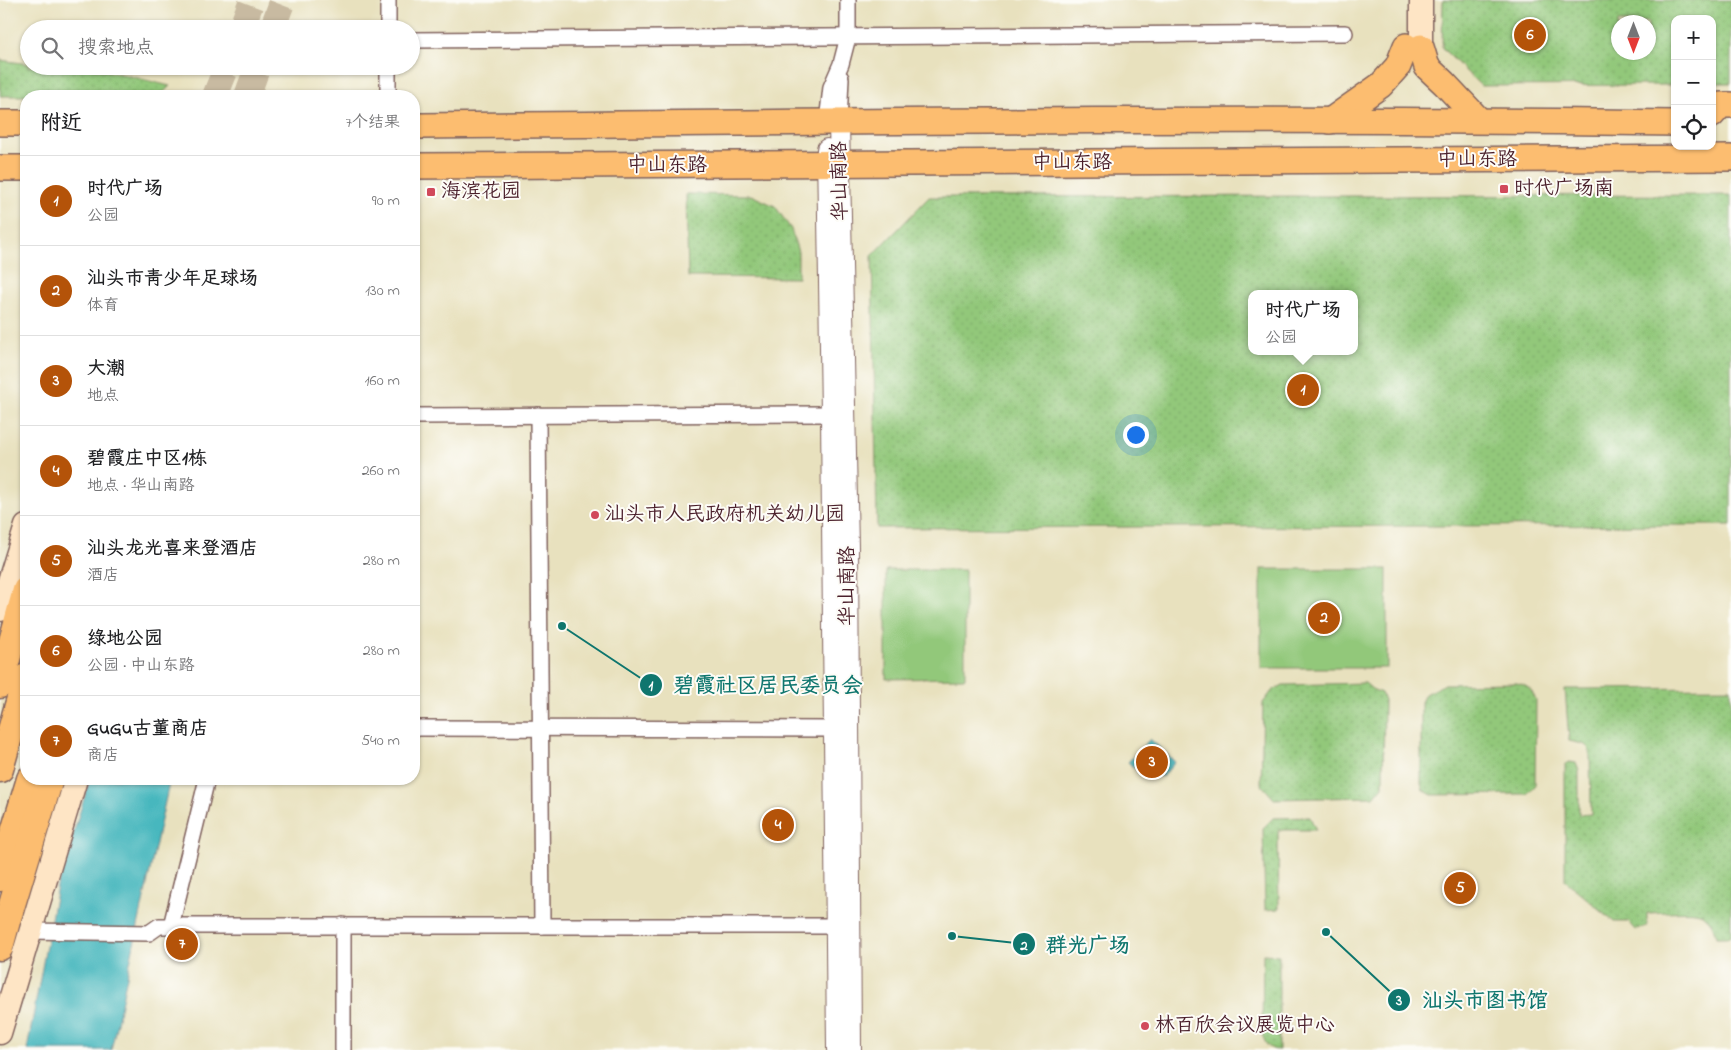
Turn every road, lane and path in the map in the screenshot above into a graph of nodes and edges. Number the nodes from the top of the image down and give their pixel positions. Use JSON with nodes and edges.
{"nodes":[{"id":1,"x":388,"y":0,"type":"edge"},
{"id":2,"x":848,"y":0,"type":"edge"},
{"id":3,"x":1405,"y":0,"type":"edge"},
{"id":4,"x":1421,"y":0,"type":"edge"},
{"id":5,"x":388,"y":20,"type":"edge"},
{"id":6,"x":1345,"y":33,"type":"dead end"},
{"id":7,"x":848,"y":37,"type":"junction"},
{"id":8,"x":420,"y":40,"type":"edge"},
{"id":9,"x":1413,"y":46,"type":"junction"},
{"id":10,"x":388,"y":75,"type":"edge"},
{"id":11,"x":388,"y":90,"type":"edge"},
{"id":12,"x":1731,"y":105,"type":"edge"},
{"id":13,"x":1716,"y":111,"type":"edge"},
{"id":14,"x":1479,"y":120,"type":"junction"},
{"id":15,"x":1330,"y":121,"type":"junction"},
{"id":16,"x":833,"y":122,"type":"junction"},
{"id":17,"x":0,"y":123,"type":"edge"},
{"id":18,"x":20,"y":123,"type":"edge"},
{"id":19,"x":1716,"y":123,"type":"edge"},
{"id":20,"x":1731,"y":123,"type":"edge"},
{"id":21,"x":1671,"y":124,"type":"edge"},
{"id":22,"x":420,"y":126,"type":"edge"},
{"id":23,"x":1731,"y":158,"type":"edge"},
{"id":24,"x":834,"y":165,"type":"junction"},
{"id":25,"x":420,"y":166,"type":"edge"},
{"id":26,"x":0,"y":168,"type":"edge"},
{"id":27,"x":20,"y":168,"type":"edge"},
{"id":28,"x":831,"y":414,"type":"junction"},
{"id":29,"x":538,"y":415,"type":"junction"},
{"id":30,"x":420,"y":416,"type":"edge"},
{"id":31,"x":20,"y":545,"type":"edge"},
{"id":32,"x":0,"y":610,"type":"edge"},
{"id":33,"x":20,"y":612,"type":"edge"},
{"id":34,"x":0,"y":685,"type":"edge"},
{"id":35,"x":20,"y":698,"type":"edge"},
{"id":36,"x":420,"y":728,"type":"edge"},
{"id":37,"x":540,"y":728,"type":"junction"},
{"id":38,"x":834,"y":729,"type":"junction"},
{"id":39,"x":0,"y":769,"type":"edge"},
{"id":40,"x":28,"y":785,"type":"edge"},
{"id":41,"x":48,"y":785,"type":"edge"},
{"id":42,"x":74,"y":785,"type":"edge"},
{"id":43,"x":206,"y":785,"type":"edge"},
{"id":44,"x":0,"y":878,"type":"edge"},
{"id":45,"x":343,"y":925,"type":"junction"},
{"id":46,"x":171,"y":926,"type":"junction"},
{"id":47,"x":542,"y":926,"type":"junction"},
{"id":48,"x":836,"y":926,"type":"junction"},
{"id":49,"x":35,"y":931,"type":"junction"},
{"id":50,"x":0,"y":947,"type":"edge"},
{"id":51,"x":0,"y":1033,"type":"edge"},
{"id":52,"x":343,"y":1050,"type":"edge"},
{"id":53,"x":837,"y":1050,"type":"edge"},
{"id":54,"x":851,"y":1050,"type":"edge"}],
"edges":[{"from":1,"to":5,"type":"street"},
{"from":2,"to":7,"type":"street"},
{"from":3,"to":9,"type":"main road"},
{"from":4,"to":9,"type":"main road"},
{"from":6,"to":7,"type":"street"},
{"from":7,"to":8,"type":"street"},
{"from":7,"to":16,"type":"street"},
{"from":9,"to":14,"type":"main road"},
{"from":9,"to":15,"type":"main road"},
{"from":10,"to":11,"type":"street"},
{"from":12,"to":13,"type":"main road"},
{"from":14,"to":15,"type":"main road","name":"中山东路"},
{"from":14,"to":21,"type":"main road","name":"中山东路"},
{"from":15,"to":16,"type":"main road","name":"中山东路"},
{"from":16,"to":22,"type":"main road","name":"中山东路"},
{"from":16,"to":24,"type":"street","name":"华山南路"},
{"from":17,"to":18,"type":"main road"},
{"from":19,"to":20,"type":"main road"},
{"from":23,"to":24,"type":"main road","name":"中山东路"},
{"from":24,"to":25,"type":"main road","name":"中山东路"},
{"from":24,"to":28,"type":"street","name":"华山南路"},
{"from":24,"to":54,"type":"street","name":"华山南路"},
{"from":26,"to":27,"type":"main road"},
{"from":28,"to":29,"type":"street"},
{"from":28,"to":38,"type":"street","name":"华山南路"},
{"from":29,"to":30,"type":"street"},
{"from":29,"to":37,"type":"street"},
{"from":31,"to":32,"type":"main road"},
{"from":33,"to":34,"type":"highway"},
{"from":35,"to":39,"type":"highway"},
{"from":36,"to":37,"type":"street"},
{"from":37,"to":38,"type":"street"},
{"from":37,"to":47,"type":"street"},
{"from":38,"to":48,"type":"street","name":"华山南路"},
{"from":40,"to":44,"type":"highway"},
{"from":41,"to":50,"type":"highway"},
{"from":42,"to":49,"type":"main road"},
{"from":43,"to":46,"type":"street"},
{"from":45,"to":46,"type":"street"},
{"from":45,"to":47,"type":"street"},
{"from":45,"to":52,"type":"street"},
{"from":46,"to":49,"type":"street"},
{"from":47,"to":48,"type":"street"},
{"from":48,"to":53,"type":"street","name":"华山南路"},
{"from":49,"to":51,"type":"main road"}]}
